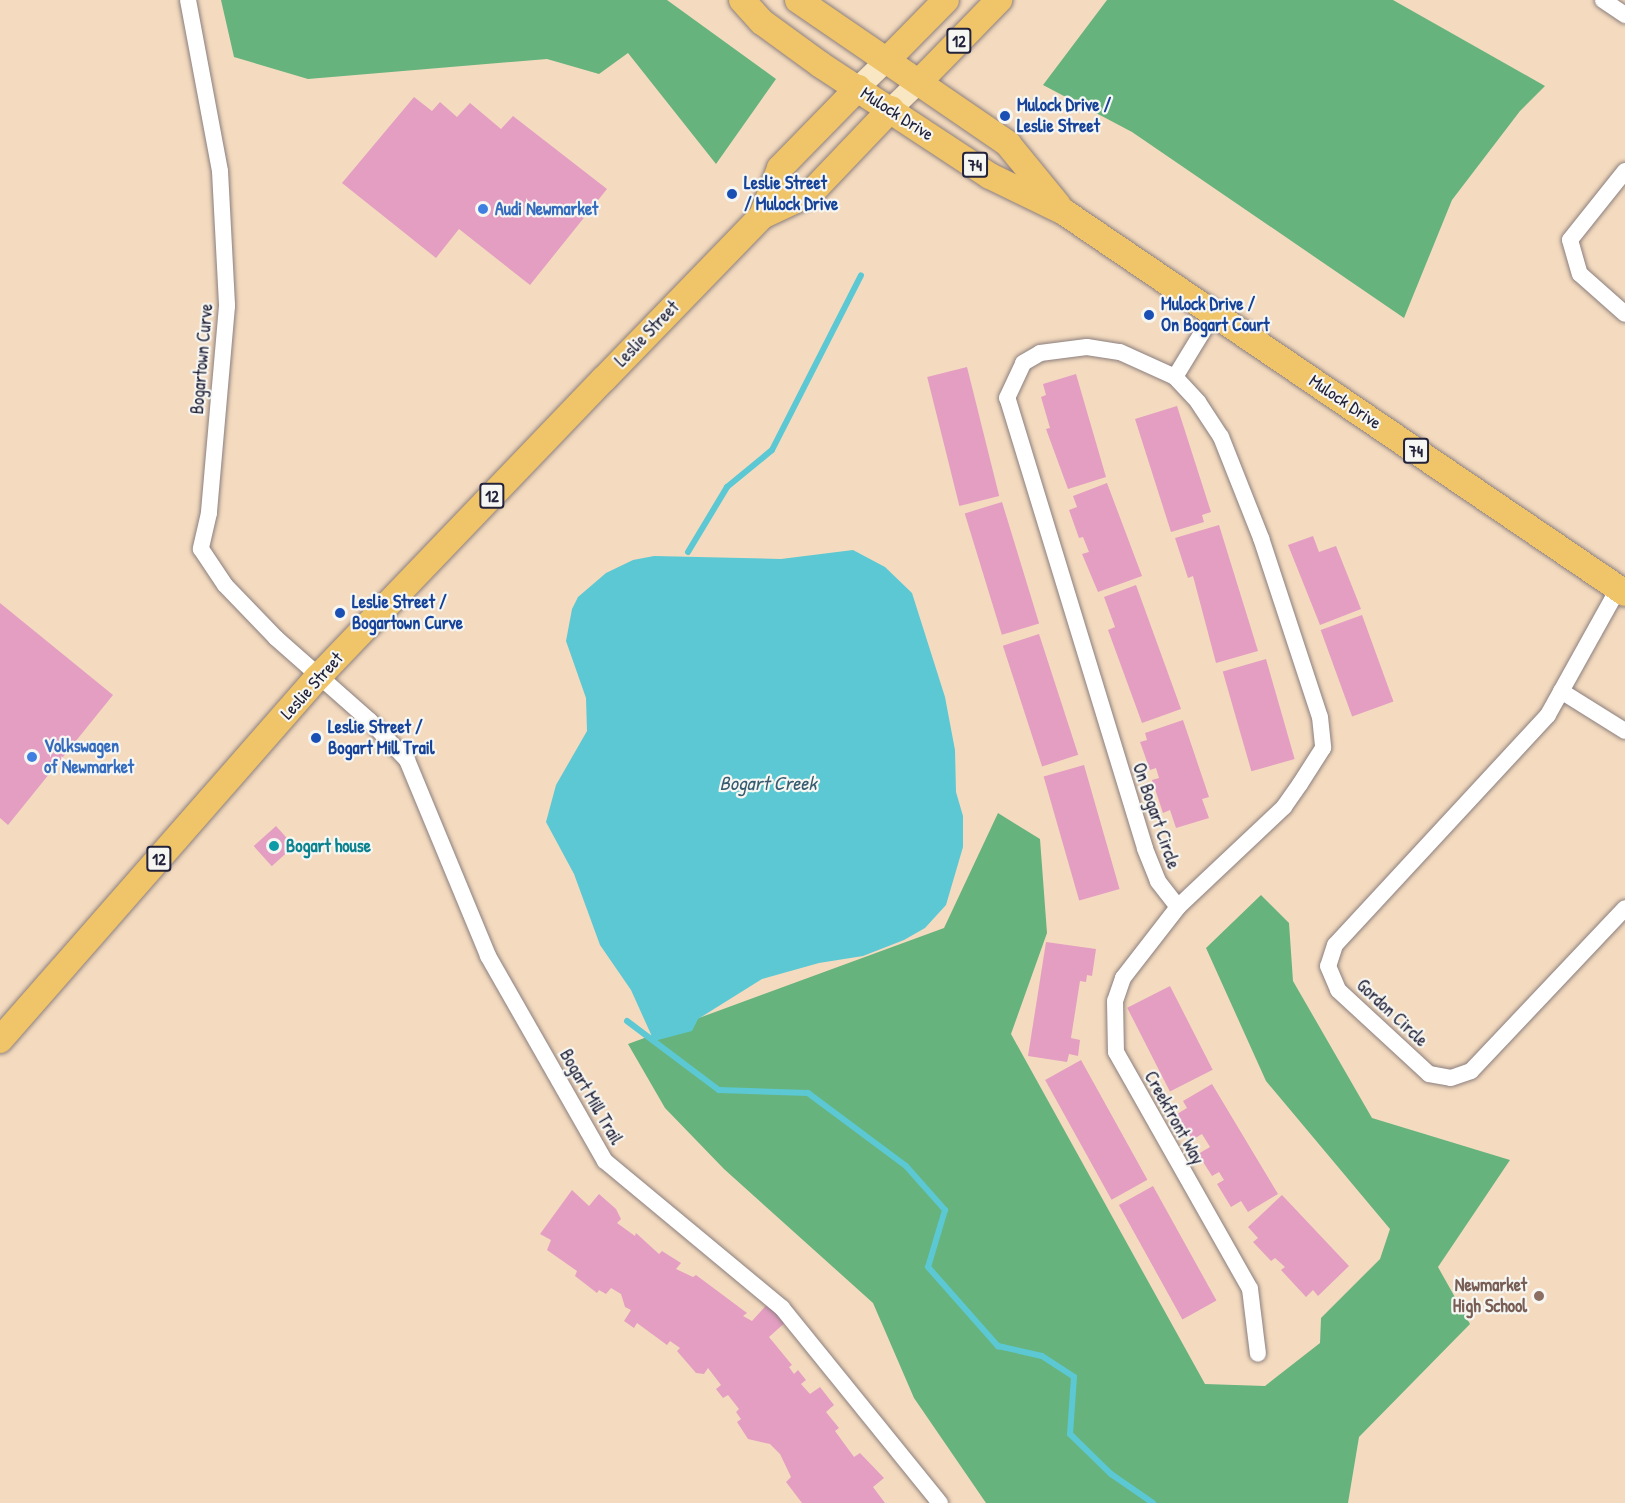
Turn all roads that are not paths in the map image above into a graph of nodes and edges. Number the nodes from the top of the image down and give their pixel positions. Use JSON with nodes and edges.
{"nodes":[{"id":1,"x":188,"y":0,"type":"edge"},
{"id":2,"x":742,"y":0,"type":"edge"},
{"id":3,"x":798,"y":0,"type":"edge"},
{"id":4,"x":946,"y":0,"type":"edge"},
{"id":5,"x":999,"y":0,"type":"edge"},
{"id":6,"x":1603,"y":0,"type":"edge"},
{"id":7,"x":1625,"y":15,"type":"edge"},
{"id":8,"x":887,"y":60,"type":"junction"},
{"id":9,"x":919,"y":82,"type":"junction"},
{"id":10,"x":858,"y":88,"type":"junction"},
{"id":11,"x":891,"y":110,"type":"junction"},
{"id":12,"x":1625,"y":171,"type":"edge"},
{"id":13,"x":1064,"y":212,"type":"junction"},
{"id":14,"x":762,"y":216,"type":"junction"},
{"id":15,"x":1214,"y":313,"type":"junction"},
{"id":16,"x":1625,"y":314,"type":"edge"},
{"id":17,"x":1174,"y":377,"type":"junction"},
{"id":18,"x":1622,"y":591,"type":"edge"},
{"id":19,"x":317,"y":678,"type":"junction"},
{"id":20,"x":1561,"y":691,"type":"junction"},
{"id":21,"x":1625,"y":731,"type":"edge"},
{"id":22,"x":1179,"y":907,"type":"junction"},
{"id":23,"x":1625,"y":908,"type":"edge"},
{"id":24,"x":0,"y":1040,"type":"edge"},
{"id":25,"x":1258,"y":1354,"type":"dead end"},
{"id":26,"x":940,"y":1503,"type":"edge"}],
"edges":[{"from":1,"to":19,"type":"street","name":"Bogartown Curve"},
{"from":2,"to":10,"type":"main road","name":"Mulock Drive","number":"74"},
{"from":3,"to":8,"type":"main road","name":"Mulock Drive","number":"74"},
{"from":4,"to":8,"type":"main road","name":"Leslie Street","number":"12"},
{"from":5,"to":9,"type":"main road","name":"Leslie Street","number":"12"},
{"from":6,"to":7,"type":"street"},
{"from":8,"to":9,"type":"main road","name":"Mulock Drive","number":"74"},
{"from":8,"to":10,"type":"main road","name":"Leslie Street","number":"12"},
{"from":9,"to":11,"type":"main road","name":"Leslie Street","number":"12"},
{"from":9,"to":13,"type":"main road","name":"Mulock Drive","number":"74"},
{"from":10,"to":11,"type":"main road","name":"Mulock Drive","number":"74"},
{"from":10,"to":14,"type":"main road","name":"Leslie Street","number":"12"},
{"from":11,"to":13,"type":"main road","name":"Mulock Drive","number":"74"},
{"from":11,"to":14,"type":"main road","name":"Leslie Street","number":"12"},
{"from":12,"to":16,"type":"street"},
{"from":13,"to":15,"type":"main road","name":"Mulock Drive","number":"74"},
{"from":14,"to":19,"type":"main road","name":"Leslie Street","number":"12"},
{"from":15,"to":17,"type":"street"},
{"from":15,"to":18,"type":"main road","name":"Mulock Drive","number":"74"},
{"from":17,"to":22,"type":"street","name":"On Bogart Circle"},
{"from":17,"to":22,"type":"street","name":"On Bogart Circle"},
{"from":18,"to":20,"type":"street","name":"Gordon Circle"},
{"from":19,"to":24,"type":"main road","name":"Leslie Street","number":"12"},
{"from":19,"to":26,"type":"street","name":"Bogart Mill Trail"},
{"from":20,"to":21,"type":"street"},
{"from":20,"to":23,"type":"street","name":"Gordon Circle"},
{"from":22,"to":25,"type":"street","name":"Creekfront Way"}]}
